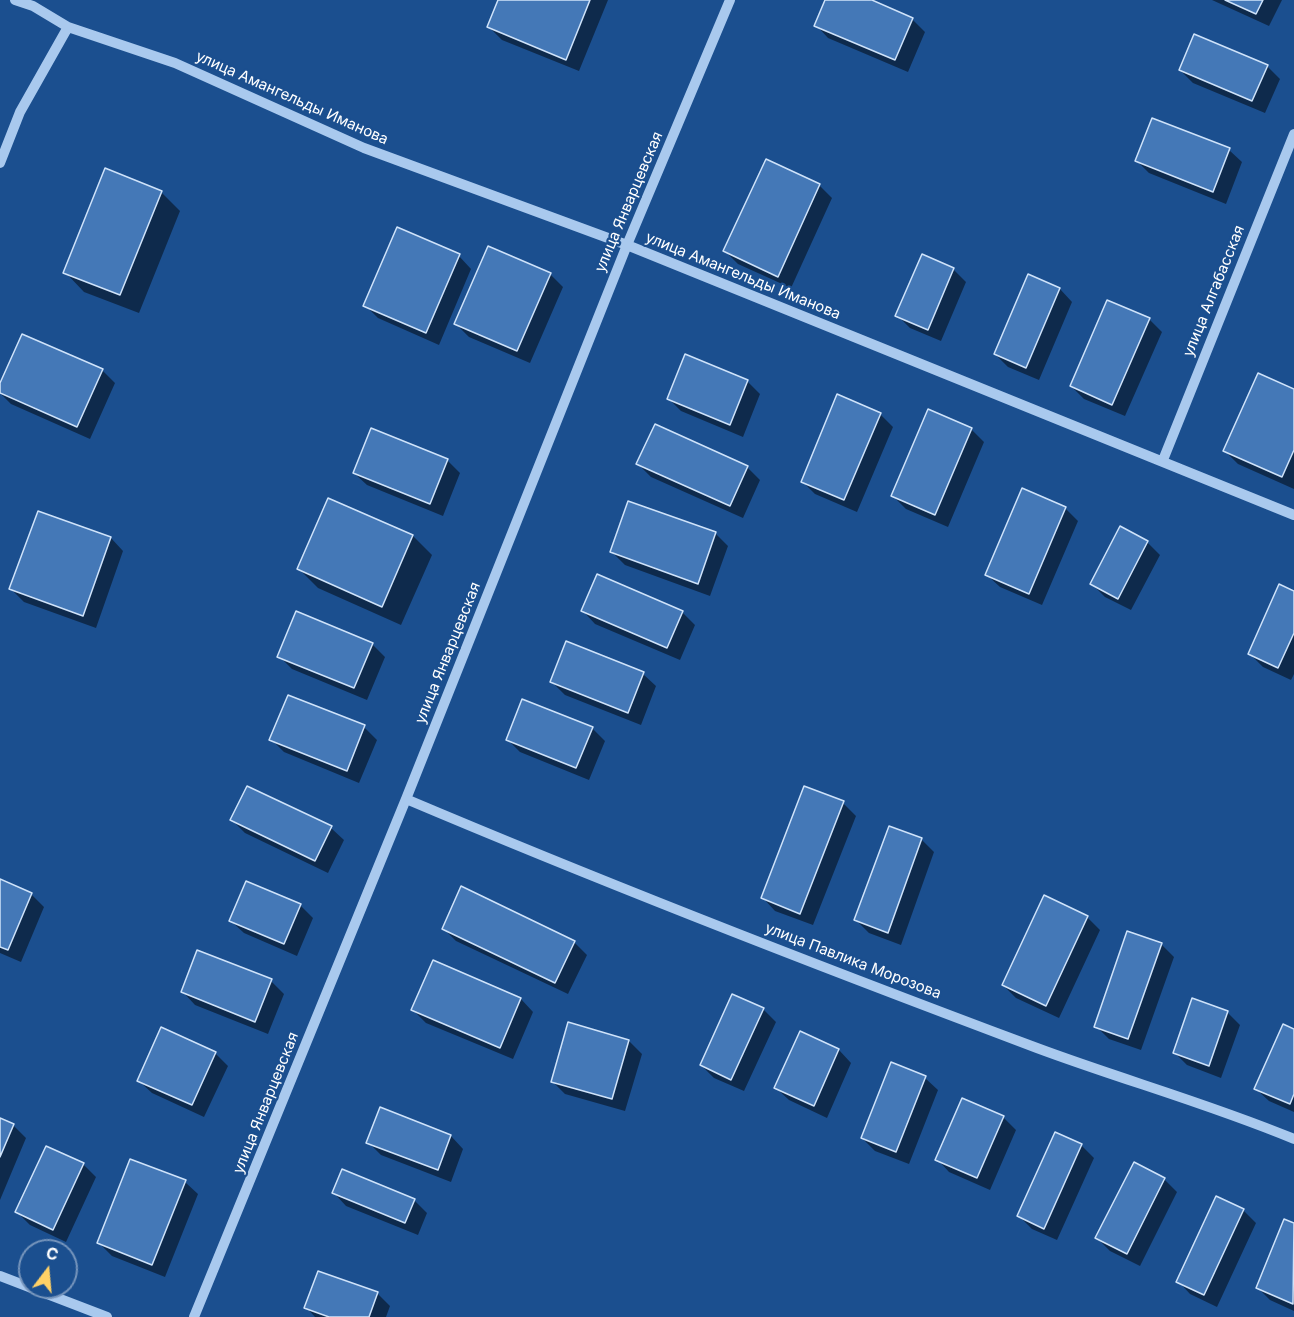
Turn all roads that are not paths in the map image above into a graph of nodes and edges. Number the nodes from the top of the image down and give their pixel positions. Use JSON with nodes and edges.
{"nodes":[{"id":1,"x":15,"y":0,"type":"edge"},
{"id":2,"x":730,"y":0,"type":"edge"},
{"id":3,"x":68,"y":27,"type":"junction"},
{"id":4,"x":1294,"y":134,"type":"edge"},
{"id":5,"x":0,"y":164,"type":"edge"},
{"id":6,"x":627,"y":245,"type":"junction"},
{"id":7,"x":1163,"y":460,"type":"junction"},
{"id":8,"x":1294,"y":515,"type":"edge"},
{"id":9,"x":406,"y":799,"type":"junction"},
{"id":10,"x":1294,"y":1139,"type":"edge"},
{"id":11,"x":0,"y":1276,"type":"edge"},
{"id":12,"x":106,"y":1317,"type":"edge"},
{"id":13,"x":194,"y":1317,"type":"edge"}],
"edges":[{"from":1,"to":3,"type":"street","name":"улица Амангельды Иманова"},
{"from":2,"to":6,"type":"street","name":"улица Январцевская"},
{"from":3,"to":5,"type":"street"},
{"from":3,"to":6,"type":"street","name":"улица Амангельды Иманова"},
{"from":4,"to":7,"type":"street","name":"улица Алгабасская"},
{"from":6,"to":7,"type":"street","name":"улица Амангельды Иманова"},
{"from":6,"to":9,"type":"street","name":"улица Январцевская"},
{"from":7,"to":8,"type":"street","name":"улица Амангельды Иманова"},
{"from":9,"to":10,"type":"street","name":"улица Павлика Морозова"},
{"from":9,"to":13,"type":"street","name":"улица Январцевская"},
{"from":11,"to":12,"type":"street"}]}
